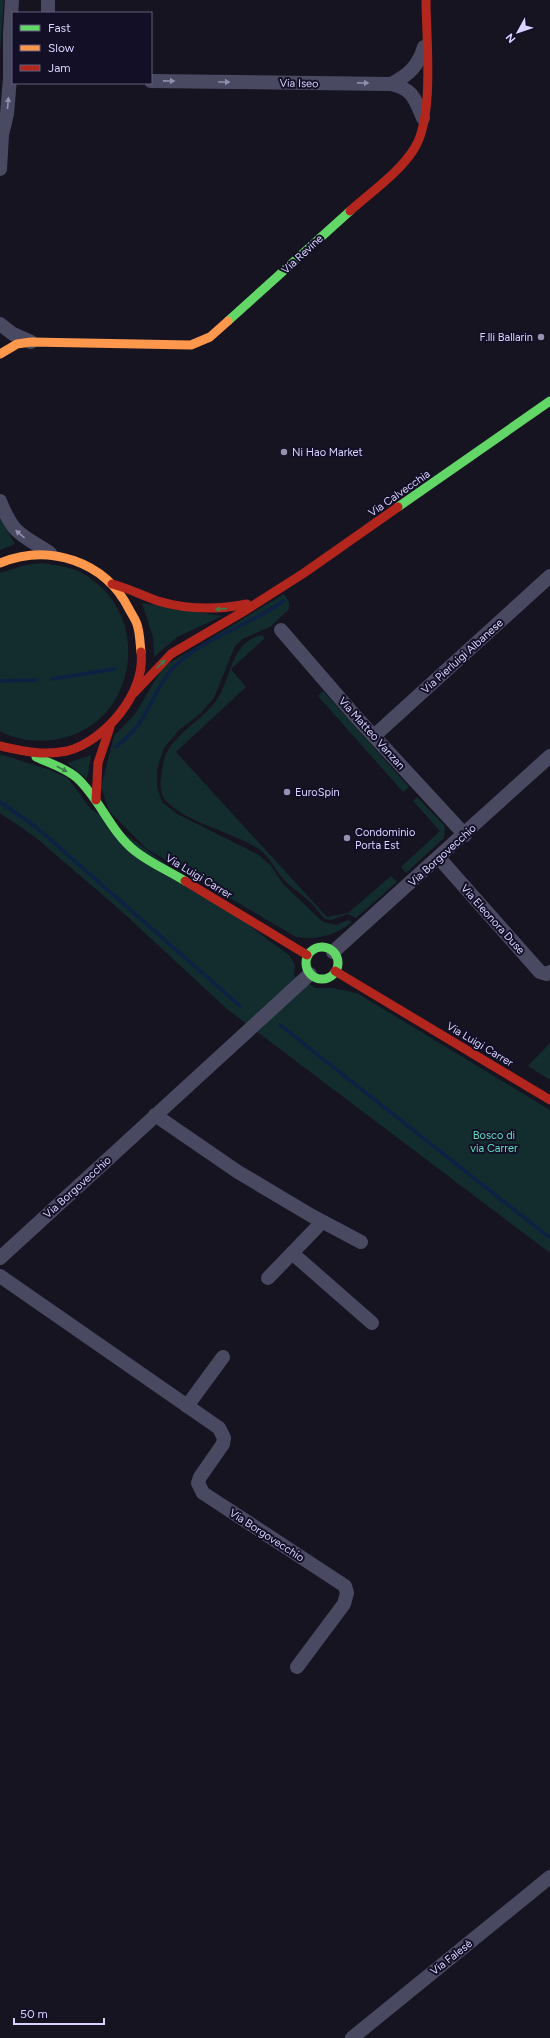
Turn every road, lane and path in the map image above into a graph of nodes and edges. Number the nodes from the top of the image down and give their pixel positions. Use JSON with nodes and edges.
{"nodes":[{"id":1,"x":12,"y":0,"type":"edge"},
{"id":2,"x":48,"y":0,"type":"edge"},
{"id":3,"x":426,"y":0,"type":"edge"},
{"id":4,"x":48,"y":12,"type":"edge"},
{"id":5,"x":11,"y":39,"type":"edge"},
{"id":6,"x":425,"y":43,"type":"junction"},
{"id":7,"x":6,"y":76,"type":"edge"},
{"id":8,"x":152,"y":81,"type":"edge"},
{"id":9,"x":391,"y":84,"type":"junction"},
{"id":10,"x":423,"y":118,"type":"junction"},
{"id":11,"x":0,"y":120,"type":"edge"},
{"id":12,"x":2,"y":135,"type":"junction"},
{"id":13,"x":0,"y":169,"type":"edge"},
{"id":14,"x":0,"y":324,"type":"edge"},
{"id":15,"x":31,"y":342,"type":"junction"},
{"id":16,"x":0,"y":354,"type":"edge"},
{"id":17,"x":550,"y":401,"type":"edge"},
{"id":18,"x":0,"y":501,"type":"edge"},
{"id":19,"x":52,"y":555,"type":"junction"},
{"id":20,"x":0,"y":563,"type":"edge"},
{"id":21,"x":550,"y":576,"type":"edge"},
{"id":22,"x":112,"y":584,"type":"junction"},
{"id":23,"x":259,"y":601,"type":"junction"},
{"id":24,"x":281,"y":630,"type":"dead end"},
{"id":25,"x":134,"y":692,"type":"junction"},
{"id":26,"x":110,"y":727,"type":"junction"},
{"id":27,"x":374,"y":736,"type":"junction"},
{"id":28,"x":0,"y":746,"type":"edge"},
{"id":29,"x":27,"y":753,"type":"junction"},
{"id":30,"x":550,"y":756,"type":"edge"},
{"id":31,"x":96,"y":800,"type":"junction"},
{"id":32,"x":465,"y":835,"type":"junction"},
{"id":33,"x":439,"y":858,"type":"junction"},
{"id":34,"x":333,"y":952,"type":"junction"},
{"id":35,"x":307,"y":955,"type":"junction"},
{"id":36,"x":335,"y":971,"type":"junction"},
{"id":37,"x":550,"y":972,"type":"edge"},
{"id":38,"x":310,"y":974,"type":"junction"},
{"id":39,"x":550,"y":1100,"type":"edge"},
{"id":40,"x":155,"y":1115,"type":"junction"},
{"id":41,"x":322,"y":1222,"type":"junction"},
{"id":42,"x":361,"y":1242,"type":"dead end"},
{"id":43,"x":292,"y":1253,"type":"junction"},
{"id":44,"x":0,"y":1258,"type":"edge"},
{"id":45,"x":0,"y":1276,"type":"edge"},
{"id":46,"x":268,"y":1278,"type":"dead end"},
{"id":47,"x":372,"y":1323,"type":"dead end"},
{"id":48,"x":223,"y":1357,"type":"dead end"},
{"id":49,"x":187,"y":1406,"type":"junction"},
{"id":50,"x":297,"y":1667,"type":"dead end"},
{"id":51,"x":550,"y":1877,"type":"edge"},
{"id":52,"x":352,"y":2038,"type":"edge"}],
"edges":[{"from":1,"to":5,"type":"street"},
{"from":2,"to":4,"type":"street"},
{"from":3,"to":6,"type":"street","name":"Via Revine"},
{"from":5,"to":7,"type":"street"},
{"from":6,"to":9,"type":"street","name":"Via Iseo"},
{"from":6,"to":10,"type":"street","name":"Via Revine"},
{"from":12,"to":7,"type":"street","one_way":true},
{"from":8,"to":9,"type":"street","name":"Via Iseo","one_way":true},
{"from":9,"to":10,"type":"street"},
{"from":10,"to":15,"type":"street","name":"Via Revine"},
{"from":11,"to":12,"type":"street"},
{"from":12,"to":13,"type":"street"},
{"from":14,"to":15,"type":"street","name":"Via Revine"},
{"from":15,"to":16,"type":"street","name":"Via Revine"},
{"from":17,"to":23,"type":"street","name":"Via Calvecchia"},
{"from":19,"to":18,"type":"street","one_way":true},
{"from":19,"to":20,"type":"street"},
{"from":19,"to":22,"type":"street"},
{"from":21,"to":27,"type":"street","name":"Via Pierluigi Albanese"},
{"from":23,"to":22,"type":"street","name":"Via Calvecchia","one_way":true},
{"from":22,"to":25,"type":"street"},
{"from":25,"to":23,"type":"street","name":"Via Calvecchia","one_way":true},
{"from":24,"to":27,"type":"street","name":"Via Matteo Vanzan"},
{"from":25,"to":26,"type":"street"},
{"from":26,"to":29,"type":"street"},
{"from":26,"to":31,"type":"street","name":"Via Luigi Carrer"},
{"from":27,"to":32,"type":"street","name":"Via Matteo Vanzan"},
{"from":28,"to":29,"type":"street"},
{"from":29,"to":31,"type":"street","name":"Via Luigi Carrer","one_way":true},
{"from":30,"to":32,"type":"street","name":"Via Borgovecchio"},
{"from":31,"to":35,"type":"street","name":"Via Luigi Carrer"},
{"from":32,"to":33,"type":"street","name":"Via Borgovecchio"},
{"from":33,"to":34,"type":"street","name":"Via Borgovecchio"},
{"from":33,"to":37,"type":"street","name":"Via Eleonora Duse"},
{"from":34,"to":35,"type":"street"},
{"from":34,"to":36,"type":"street"},
{"from":35,"to":38,"type":"street"},
{"from":36,"to":38,"type":"street"},
{"from":36,"to":39,"type":"street","name":"Via Luigi Carrer"},
{"from":38,"to":40,"type":"street","name":"Via Borgovecchio"},
{"from":40,"to":41,"type":"street"},
{"from":40,"to":44,"type":"street","name":"Via Borgovecchio"},
{"from":41,"to":42,"type":"street"},
{"from":41,"to":43,"type":"street"},
{"from":43,"to":46,"type":"street"},
{"from":43,"to":47,"type":"street"},
{"from":45,"to":49,"type":"street","name":"Via Borgovecchio"},
{"from":48,"to":49,"type":"street"},
{"from":49,"to":50,"type":"street","name":"Via Borgovecchio"},
{"from":51,"to":52,"type":"street","name":"Via Falesè"}]}
